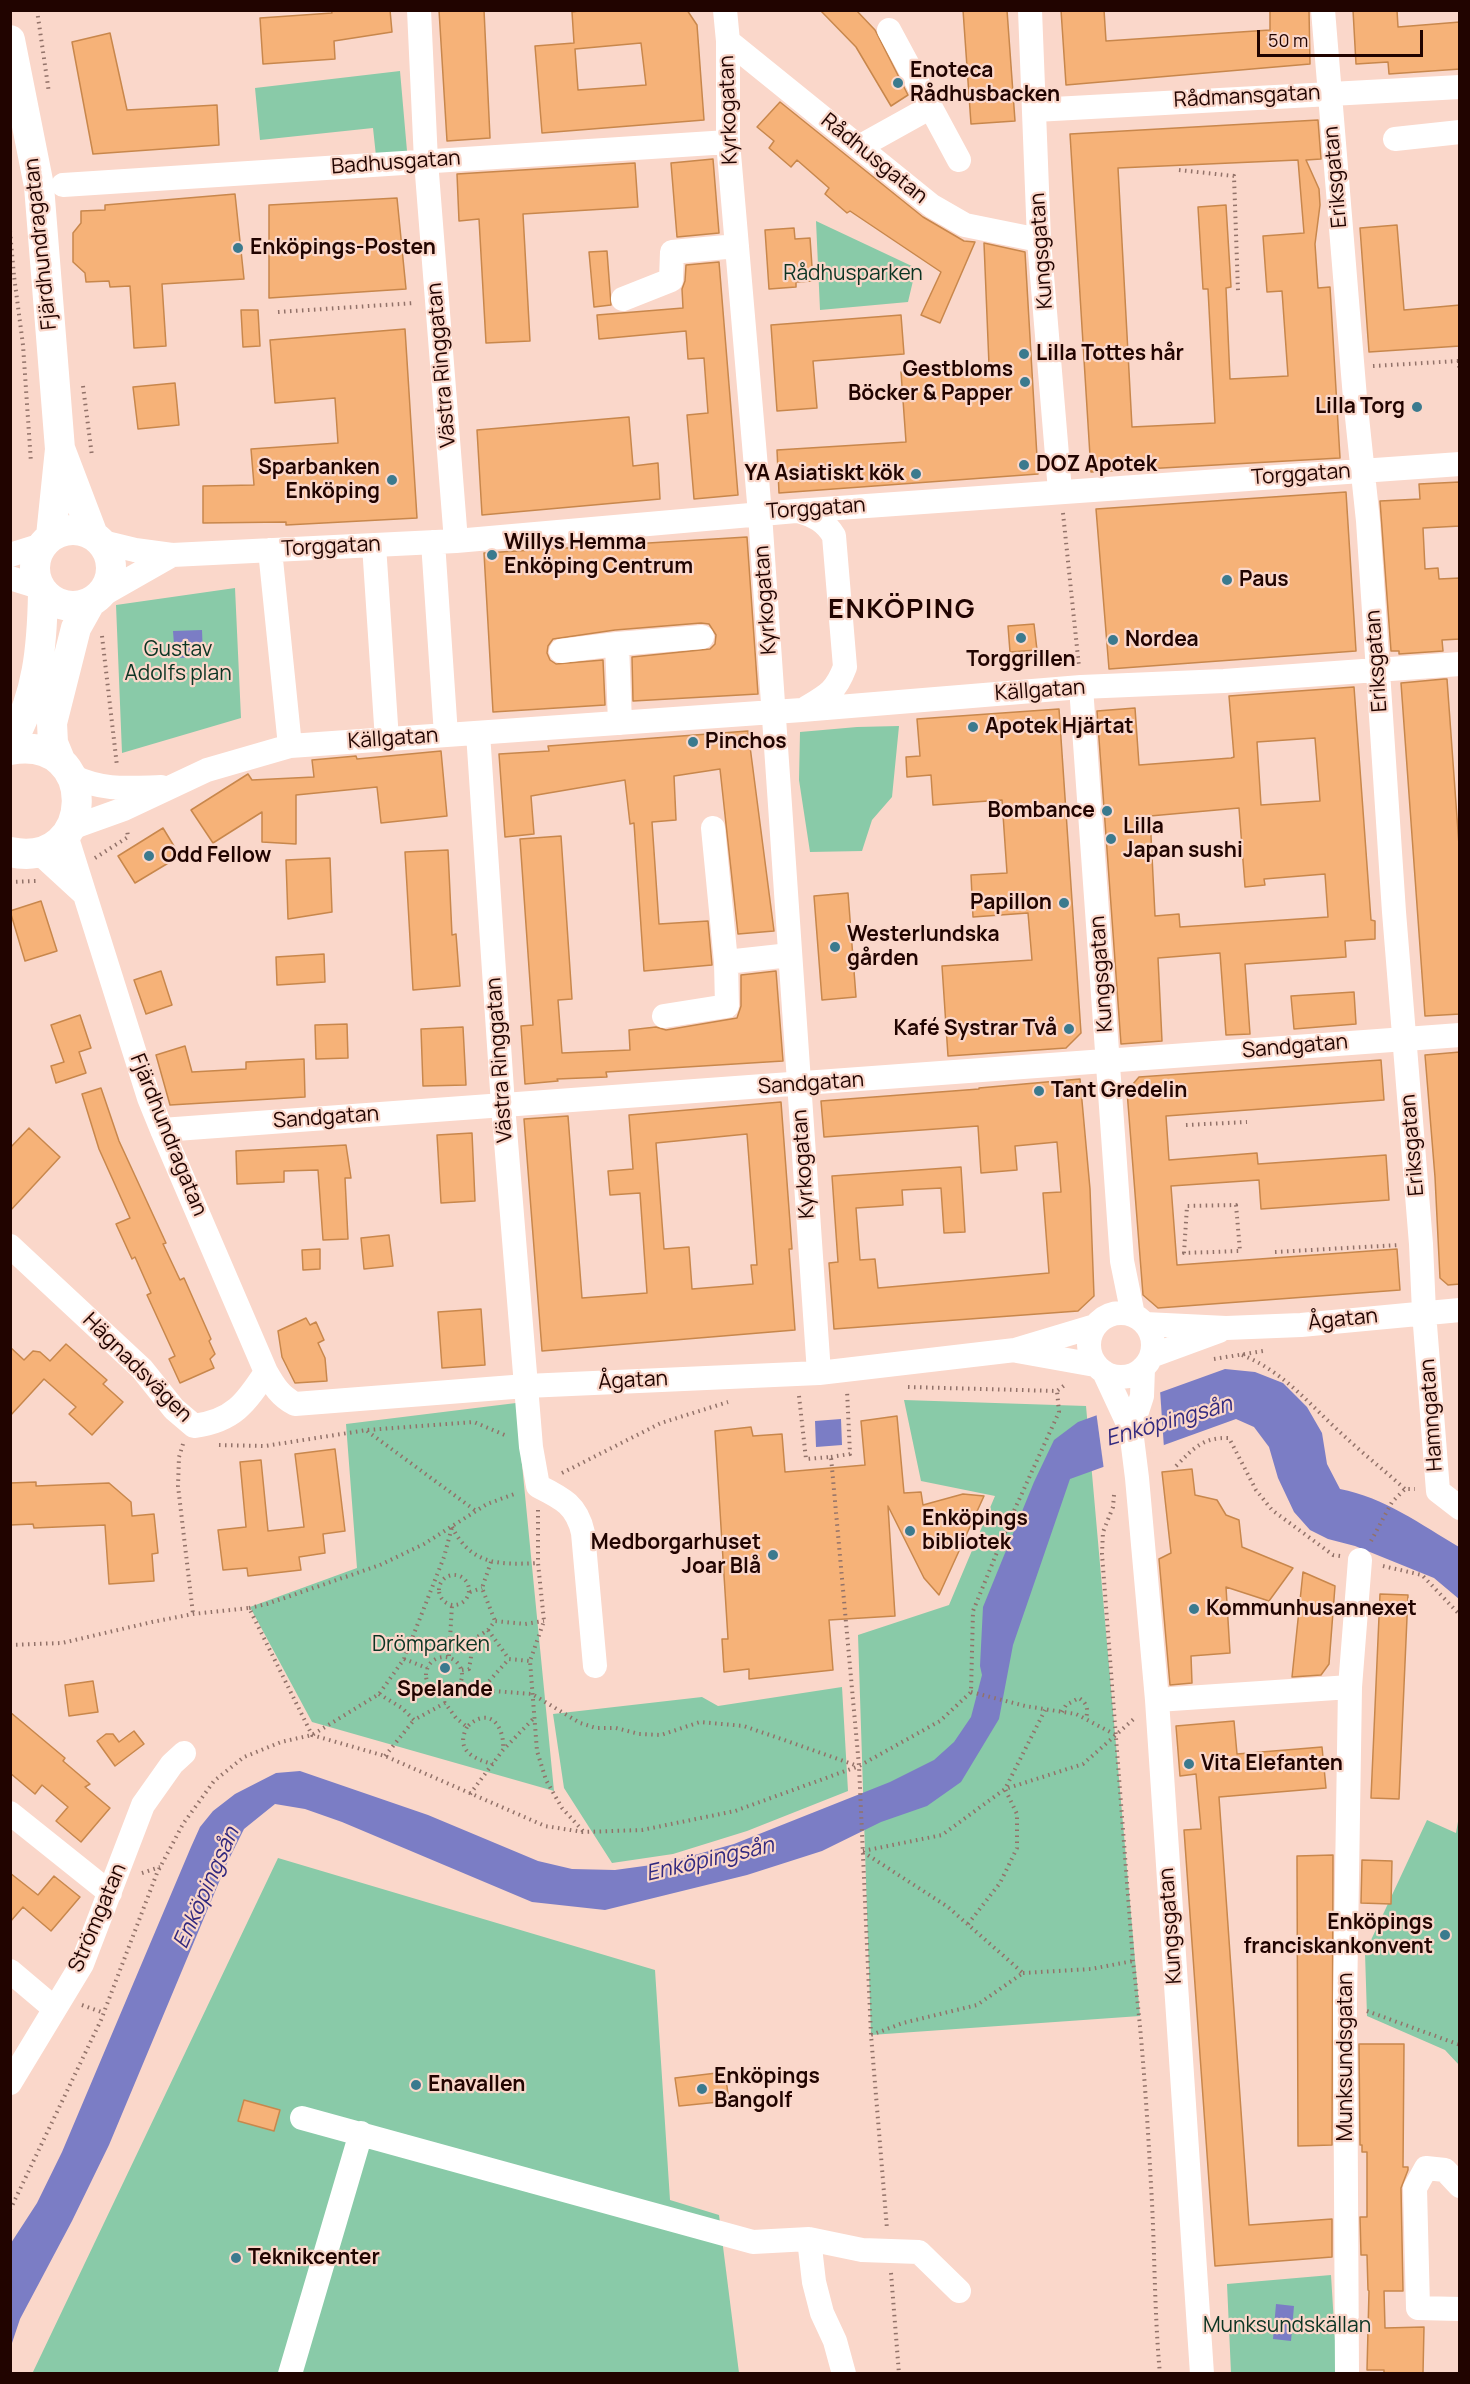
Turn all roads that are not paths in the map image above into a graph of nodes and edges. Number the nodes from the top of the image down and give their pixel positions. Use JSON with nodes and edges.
{"nodes":[{"id":1,"x":419,"y":10,"type":"edge"},
{"id":2,"x":725,"y":10,"type":"edge"},
{"id":3,"x":1030,"y":10,"type":"edge"},
{"id":4,"x":1323,"y":10,"type":"edge"},
{"id":5,"x":890,"y":30,"type":"dead end"},
{"id":6,"x":10,"y":40,"type":"edge"},
{"id":7,"x":728,"y":41,"type":"junction"},
{"id":8,"x":1460,"y":87,"type":"edge"},
{"id":9,"x":1329,"y":92,"type":"junction"},
{"id":10,"x":931,"y":107,"type":"junction"},
{"id":11,"x":1035,"y":110,"type":"junction"},
{"id":12,"x":1460,"y":132,"type":"edge"},
{"id":13,"x":1395,"y":139,"type":"dead end"},
{"id":14,"x":728,"y":142,"type":"junction"},
{"id":15,"x":859,"y":147,"type":"junction"},
{"id":16,"x":959,"y":160,"type":"dead end"},
{"id":17,"x":426,"y":161,"type":"junction"},
{"id":18,"x":63,"y":185,"type":"dead end"},
{"id":19,"x":1039,"y":240,"type":"junction"},
{"id":20,"x":737,"y":246,"type":"junction"},
{"id":21,"x":623,"y":299,"type":"dead end"},
{"id":22,"x":60,"y":449,"type":"junction"},
{"id":23,"x":1460,"y":464,"type":"edge"},
{"id":24,"x":1364,"y":471,"type":"junction"},
{"id":25,"x":1060,"y":491,"type":"junction"},
{"id":26,"x":796,"y":511,"type":"junction"},
{"id":27,"x":760,"y":514,"type":"junction"},
{"id":28,"x":97,"y":539,"type":"junction"},
{"id":29,"x":46,"y":541,"type":"junction"},
{"id":30,"x":445,"y":541,"type":"junction"},
{"id":31,"x":374,"y":545,"type":"junction"},
{"id":32,"x":270,"y":550,"type":"junction"},
{"id":33,"x":10,"y":555,"type":"edge"},
{"id":34,"x":172,"y":555,"type":"junction"},
{"id":35,"x":10,"y":578,"type":"edge"},
{"id":36,"x":41,"y":590,"type":"junction"},
{"id":37,"x":95,"y":599,"type":"junction"},
{"id":38,"x":702,"y":638,"type":"dead end"},
{"id":39,"x":617,"y":644,"type":"junction"},
{"id":40,"x":561,"y":651,"type":"dead end"},
{"id":41,"x":1460,"y":664,"type":"edge"},
{"id":42,"x":1377,"y":669,"type":"junction"},
{"id":43,"x":1081,"y":687,"type":"junction"},
{"id":44,"x":802,"y":710,"type":"junction"},
{"id":45,"x":774,"y":712,"type":"junction"},
{"id":46,"x":620,"y":723,"type":"junction"},
{"id":47,"x":478,"y":734,"type":"junction"},
{"id":48,"x":446,"y":735,"type":"junction"},
{"id":49,"x":387,"y":740,"type":"junction"},
{"id":50,"x":10,"y":744,"type":"edge"},
{"id":51,"x":290,"y":746,"type":"junction"},
{"id":52,"x":10,"y":750,"type":"edge"},
{"id":53,"x":66,"y":768,"type":"junction"},
{"id":54,"x":122,"y":798,"type":"junction"},
{"id":55,"x":713,"y":828,"type":"dead end"},
{"id":56,"x":69,"y":831,"type":"junction"},
{"id":57,"x":21,"y":858,"type":"edge"},
{"id":58,"x":84,"y":894,"type":"junction"},
{"id":59,"x":790,"y":955,"type":"junction"},
{"id":60,"x":726,"y":962,"type":"junction"},
{"id":61,"x":664,"y":1016,"type":"dead end"},
{"id":62,"x":1460,"y":1035,"type":"edge"},
{"id":63,"x":1405,"y":1038,"type":"junction"},
{"id":64,"x":1108,"y":1062,"type":"junction"},
{"id":65,"x":798,"y":1085,"type":"junction"},
{"id":66,"x":503,"y":1105,"type":"junction"},
{"id":67,"x":162,"y":1130,"type":"junction"},
{"id":68,"x":10,"y":1246,"type":"edge"},
{"id":69,"x":1122,"y":1261,"type":"junction"},
{"id":70,"x":1460,"y":1310,"type":"edge"},
{"id":71,"x":1424,"y":1312,"type":"junction"},
{"id":72,"x":1139,"y":1319,"type":"junction"},
{"id":73,"x":1101,"y":1321,"type":"junction"},
{"id":74,"x":1226,"y":1328,"type":"junction"},
{"id":75,"x":1015,"y":1350,"type":"junction"},
{"id":76,"x":1147,"y":1362,"type":"junction"},
{"id":77,"x":1100,"y":1369,"type":"junction"},
{"id":78,"x":266,"y":1371,"type":"junction"},
{"id":79,"x":829,"y":1379,"type":"junction"},
{"id":80,"x":526,"y":1386,"type":"junction"},
{"id":81,"x":1131,"y":1430,"type":"junction"},
{"id":82,"x":1460,"y":1508,"type":"edge"},
{"id":83,"x":1365,"y":1551,"type":"road end"},
{"id":84,"x":595,"y":1666,"type":"dead end"},
{"id":85,"x":1350,"y":1687,"type":"junction"},
{"id":86,"x":1157,"y":1700,"type":"junction"},
{"id":87,"x":184,"y":1753,"type":"dead end"},
{"id":88,"x":10,"y":1813,"type":"edge"},
{"id":89,"x":110,"y":1893,"type":"junction"},
{"id":90,"x":10,"y":1971,"type":"edge"},
{"id":91,"x":55,"y":2009,"type":"junction"},
{"id":92,"x":10,"y":2083,"type":"edge"},
{"id":93,"x":302,"y":2118,"type":"dead end"},
{"id":94,"x":361,"y":2133,"type":"junction"},
{"id":95,"x":1460,"y":2186,"type":"edge"},
{"id":96,"x":809,"y":2239,"type":"junction"},
{"id":97,"x":959,"y":2291,"type":"dead end"},
{"id":98,"x":1460,"y":2309,"type":"edge"},
{"id":99,"x":290,"y":2373,"type":"edge"},
{"id":100,"x":844,"y":2373,"type":"edge"},
{"id":101,"x":1202,"y":2373,"type":"edge"},
{"id":102,"x":1347,"y":2373,"type":"edge"}],
"edges":[{"from":1,"to":17,"type":"street","name":"Västra Ringgatan"},
{"from":2,"to":7,"type":"street","name":"Kyrkogatan"},
{"from":3,"to":11,"type":"street","name":"Kungsgatan"},
{"from":4,"to":9,"type":"street","name":"Eriksgatan"},
{"from":5,"to":10,"type":"street"},
{"from":6,"to":22,"type":"main road","name":"Fjärdhundragatan"},
{"from":7,"to":14,"type":"street","name":"Kyrkogatan"},
{"from":7,"to":15,"type":"street","name":"Rådhusgatan"},
{"from":8,"to":9,"type":"street","name":"Rådmansgatan"},
{"from":9,"to":11,"type":"street","name":"Rådmansgatan"},
{"from":9,"to":24,"type":"street","name":"Eriksgatan"},
{"from":10,"to":15,"type":"street"},
{"from":10,"to":16,"type":"street"},
{"from":11,"to":19,"type":"street","name":"Kungsgatan"},
{"from":12,"to":13,"type":"street"},
{"from":14,"to":17,"type":"street","name":"Badhusgatan"},
{"from":14,"to":20,"type":"street","name":"Kyrkogatan"},
{"from":15,"to":19,"type":"street","name":"Rådhusgatan"},
{"from":17,"to":18,"type":"street","name":"Badhusgatan"},
{"from":17,"to":30,"type":"street","name":"Västra Ringgatan"},
{"from":19,"to":25,"type":"street","name":"Kungsgatan"},
{"from":20,"to":21,"type":"street"},
{"from":20,"to":27,"type":"street","name":"Kyrkogatan"},
{"from":22,"to":28,"type":"main road","name":"Fjärdhundragatan"},
{"from":22,"to":29,"type":"main road","name":"Fjärdhundragatan"},
{"from":23,"to":24,"type":"street","name":"Torggatan"},
{"from":24,"to":25,"type":"street","name":"Torggatan"},
{"from":24,"to":42,"type":"street","name":"Eriksgatan"},
{"from":25,"to":26,"type":"street","name":"Torggatan"},
{"from":26,"to":27,"type":"street","name":"Torggatan"},
{"from":26,"to":44,"type":"street"},
{"from":27,"to":30,"type":"street","name":"Torggatan"},
{"from":27,"to":45,"type":"street","name":"Kyrkogatan"},
{"from":28,"to":29,"type":"main road"},
{"from":28,"to":34,"type":"street","name":"Torggatan"},
{"from":28,"to":37,"type":"main road"},
{"from":29,"to":33,"type":"street"},
{"from":29,"to":36,"type":"main road"},
{"from":30,"to":31,"type":"street","name":"Torggatan"},
{"from":30,"to":48,"type":"street","name":"Västra Ringgatan"},
{"from":31,"to":32,"type":"street","name":"Torggatan"},
{"from":31,"to":49,"type":"street"},
{"from":32,"to":34,"type":"street","name":"Torggatan"},
{"from":32,"to":51,"type":"street"},
{"from":34,"to":37,"type":"street","name":"Torggatan"},
{"from":35,"to":36,"type":"street"},
{"from":36,"to":37,"type":"main road"},
{"from":36,"to":50,"type":"main road"},
{"from":37,"to":53,"type":"main road"},
{"from":38,"to":39,"type":"street"},
{"from":39,"to":40,"type":"street"},
{"from":39,"to":46,"type":"street"},
{"from":41,"to":42,"type":"street","name":"Källgatan"},
{"from":42,"to":43,"type":"street","name":"Källgatan"},
{"from":42,"to":63,"type":"street","name":"Eriksgatan"},
{"from":43,"to":44,"type":"street","name":"Källgatan"},
{"from":43,"to":64,"type":"street","name":"Kungsgatan"},
{"from":44,"to":45,"type":"street","name":"Källgatan"},
{"from":45,"to":46,"type":"street","name":"Källgatan"},
{"from":45,"to":59,"type":"street","name":"Kyrkogatan"},
{"from":46,"to":47,"type":"street","name":"Källgatan"},
{"from":47,"to":48,"type":"street","name":"Källgatan"},
{"from":47,"to":66,"type":"street","name":"Västra Ringgatan"},
{"from":48,"to":49,"type":"street","name":"Källgatan"},
{"from":49,"to":51,"type":"street","name":"Källgatan"},
{"from":51,"to":54,"type":"street","name":"Källgatan"},
{"from":52,"to":53,"type":"main road"},
{"from":53,"to":54,"type":"street"},
{"from":53,"to":56,"type":"main road"},
{"from":54,"to":56,"type":"street","name":"Källgatan"},
{"from":55,"to":60,"type":"street"},
{"from":56,"to":57,"type":"main road"},
{"from":56,"to":58,"type":"street","name":"Fjärdhundragatan"},
{"from":57,"to":58,"type":"street","name":"Fjärdhundragatan"},
{"from":58,"to":67,"type":"street","name":"Fjärdhundragatan"},
{"from":59,"to":60,"type":"street"},
{"from":59,"to":65,"type":"street","name":"Kyrkogatan"},
{"from":60,"to":61,"type":"street"},
{"from":62,"to":63,"type":"street","name":"Sandgatan"},
{"from":63,"to":64,"type":"street","name":"Sandgatan"},
{"from":63,"to":71,"type":"street","name":"Eriksgatan"},
{"from":64,"to":65,"type":"street","name":"Sandgatan"},
{"from":64,"to":69,"type":"street","name":"Kungsgatan"},
{"from":65,"to":66,"type":"street","name":"Sandgatan"},
{"from":65,"to":79,"type":"street","name":"Kyrkogatan"},
{"from":66,"to":67,"type":"street","name":"Sandgatan"},
{"from":66,"to":80,"type":"street","name":"Västra Ringgatan"},
{"from":67,"to":78,"type":"street","name":"Fjärdhundragatan"},
{"from":68,"to":78,"type":"street","name":"Hägnadsvägen"},
{"from":69,"to":72,"type":"street","name":"Kungsgatan"},
{"from":69,"to":73,"type":"street","name":"Kungsgatan"},
{"from":70,"to":71,"type":"street","name":"Ågatan"},
{"from":71,"to":74,"type":"street","name":"Ågatan"},
{"from":71,"to":82,"type":"street","name":"Hamngatan"},
{"from":72,"to":73,"type":"street","name":"Ågatan"},
{"from":72,"to":74,"type":"street","name":"Ågatan"},
{"from":72,"to":76,"type":"street"},
{"from":73,"to":75,"type":"street","name":"Ågatan"},
{"from":73,"to":77,"type":"street"},
{"from":74,"to":76,"type":"street","name":"Ågatan"},
{"from":75,"to":77,"type":"street","name":"Ågatan"},
{"from":75,"to":79,"type":"street","name":"Ågatan"},
{"from":76,"to":77,"type":"street","name":"Ågatan"},
{"from":76,"to":81,"type":"street"},
{"from":77,"to":81,"type":"street"},
{"from":78,"to":80,"type":"street","name":"Ågatan"},
{"from":79,"to":80,"type":"street","name":"Ågatan"},
{"from":80,"to":84,"type":"street","name":"Västra Ringgatan"},
{"from":81,"to":86,"type":"street","name":"Kungsgatan"},
{"from":83,"to":85,"type":"street","name":"Munksundsgatan"},
{"from":85,"to":86,"type":"street"},
{"from":85,"to":102,"type":"street","name":"Munksundsgatan"},
{"from":86,"to":101,"type":"street","name":"Kungsgatan"},
{"from":87,"to":89,"type":"street","name":"Strömgatan"},
{"from":88,"to":89,"type":"street"},
{"from":89,"to":91,"type":"street","name":"Strömgatan"},
{"from":90,"to":91,"type":"street"},
{"from":91,"to":92,"type":"street","name":"Strömgatan"},
{"from":93,"to":94,"type":"street"},
{"from":94,"to":96,"type":"street"},
{"from":94,"to":99,"type":"street"},
{"from":95,"to":98,"type":"street"},
{"from":96,"to":97,"type":"street"},
{"from":96,"to":100,"type":"street"}]}
